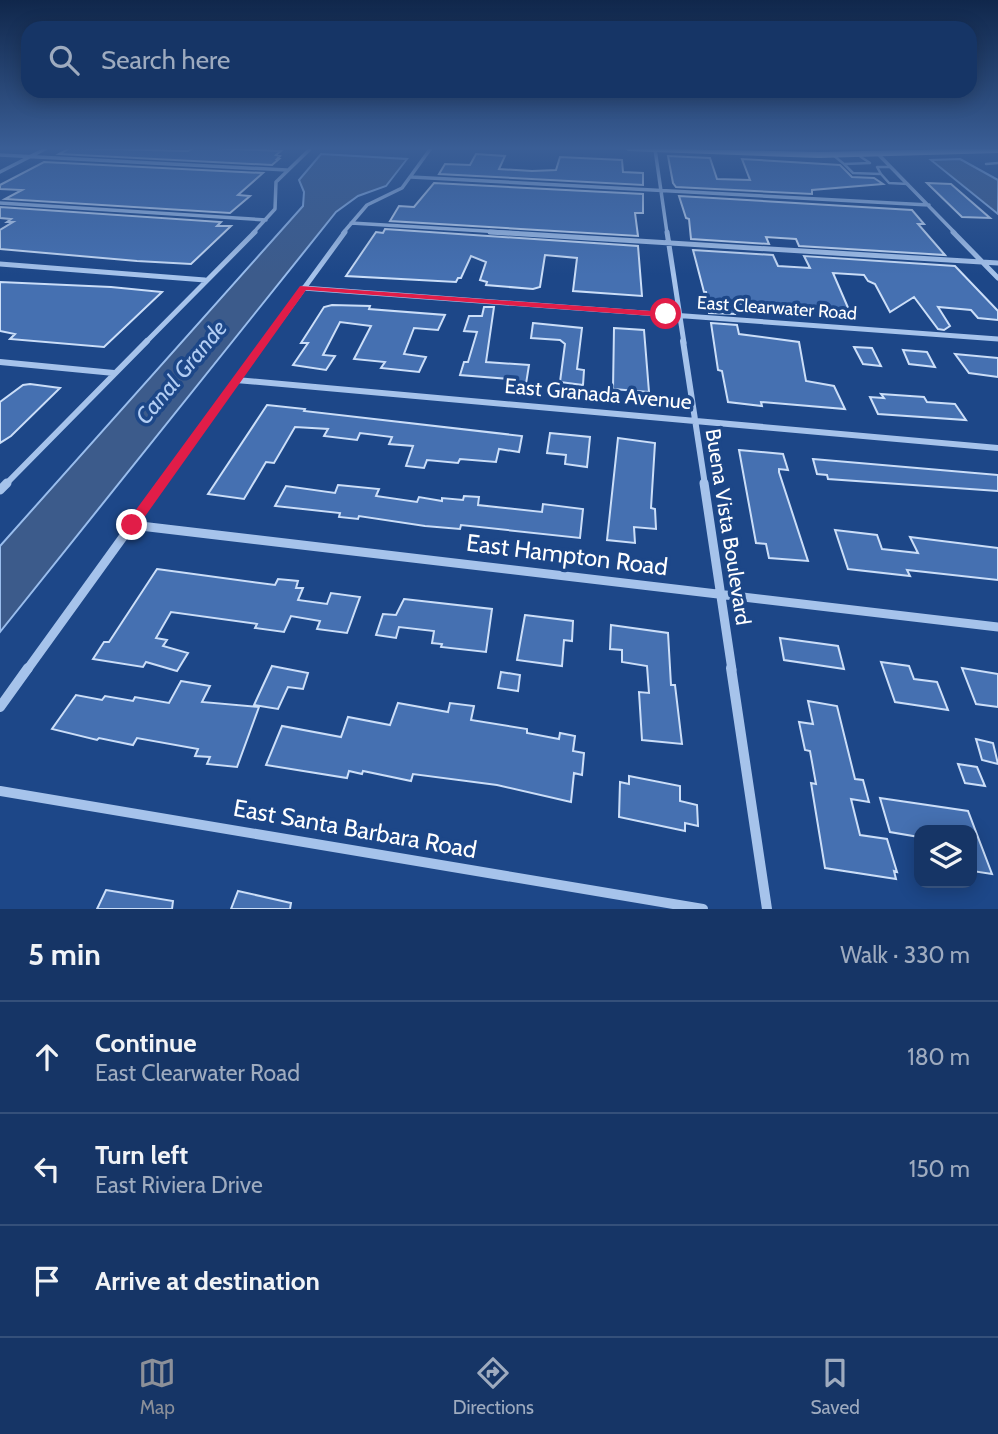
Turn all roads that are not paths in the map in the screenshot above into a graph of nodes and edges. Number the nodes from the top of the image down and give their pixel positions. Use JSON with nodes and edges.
{"nodes":[{"id":1,"x":275,"y":190,"type":"edge"},
{"id":2,"x":398,"y":190,"type":"edge"},
{"id":3,"x":650,"y":190,"type":"edge"},
{"id":4,"x":914,"y":190,"type":"edge"},
{"id":5,"x":660,"y":191,"type":"junction"},
{"id":6,"x":0,"y":203,"type":"edge"},
{"id":7,"x":929,"y":205,"type":"junction"},
{"id":8,"x":266,"y":220,"type":"junction"},
{"id":9,"x":351,"y":223,"type":"junction"},
{"id":10,"x":668,"y":243,"type":"junction"},
{"id":11,"x":983,"y":262,"type":"junction"},
{"id":12,"x":998,"y":263,"type":"edge"},
{"id":13,"x":0,"y":264,"type":"edge"},
{"id":14,"x":998,"y":278,"type":"edge"},
{"id":15,"x":205,"y":280,"type":"junction"},
{"id":16,"x":303,"y":288,"type":"junction"},
{"id":17,"x":678,"y":315,"type":"junction"},
{"id":18,"x":998,"y":339,"type":"edge"},
{"id":19,"x":0,"y":362,"type":"edge"},
{"id":20,"x":114,"y":373,"type":"junction"},
{"id":21,"x":236,"y":380,"type":"junction"},
{"id":22,"x":694,"y":420,"type":"junction"},
{"id":23,"x":998,"y":448,"type":"edge"},
{"id":24,"x":0,"y":491,"type":"edge"},
{"id":25,"x":132,"y":525,"type":"junction"},
{"id":26,"x":721,"y":592,"type":"junction"},
{"id":27,"x":998,"y":627,"type":"edge"},
{"id":28,"x":0,"y":707,"type":"edge"},
{"id":29,"x":0,"y":791,"type":"edge"},
{"id":30,"x":703,"y":909,"type":"edge"},
{"id":31,"x":767,"y":909,"type":"edge"}],
"edges":[{"from":1,"to":8,"type":"street"},
{"from":2,"to":9,"type":"street"},
{"from":3,"to":5,"type":"street"},
{"from":4,"to":7,"type":"street"},
{"from":5,"to":7,"type":"street"},
{"from":5,"to":10,"type":"street","name":"Buena Vista Boulevard"},
{"from":6,"to":8,"type":"street"},
{"from":7,"to":11,"type":"street"},
{"from":8,"to":15,"type":"street"},
{"from":9,"to":10,"type":"street"},
{"from":9,"to":16,"type":"street"},
{"from":10,"to":11,"type":"street"},
{"from":10,"to":17,"type":"street","name":"Buena Vista Boulevard"},
{"from":11,"to":12,"type":"street"},
{"from":11,"to":14,"type":"street"},
{"from":13,"to":15,"type":"street"},
{"from":15,"to":20,"type":"street"},
{"from":16,"to":17,"type":"street","name":"East Clearwater Road"},
{"from":16,"to":21,"type":"street"},
{"from":17,"to":18,"type":"street","name":"East Clearwater Road"},
{"from":17,"to":22,"type":"street","name":"Buena Vista Boulevard"},
{"from":19,"to":20,"type":"street"},
{"from":20,"to":24,"type":"street"},
{"from":21,"to":22,"type":"street","name":"East Granada Avenue"},
{"from":21,"to":25,"type":"street"},
{"from":22,"to":23,"type":"street","name":"East Granada Avenue"},
{"from":22,"to":26,"type":"street","name":"Buena Vista Boulevard"},
{"from":25,"to":26,"type":"street","name":"East Hampton Road"},
{"from":25,"to":28,"type":"street"},
{"from":26,"to":27,"type":"street","name":"East Hampton Road"},
{"from":26,"to":31,"type":"street","name":"Buena Vista Boulevard"},
{"from":29,"to":30,"type":"street","name":"East Santa Barbara Road"}]}
